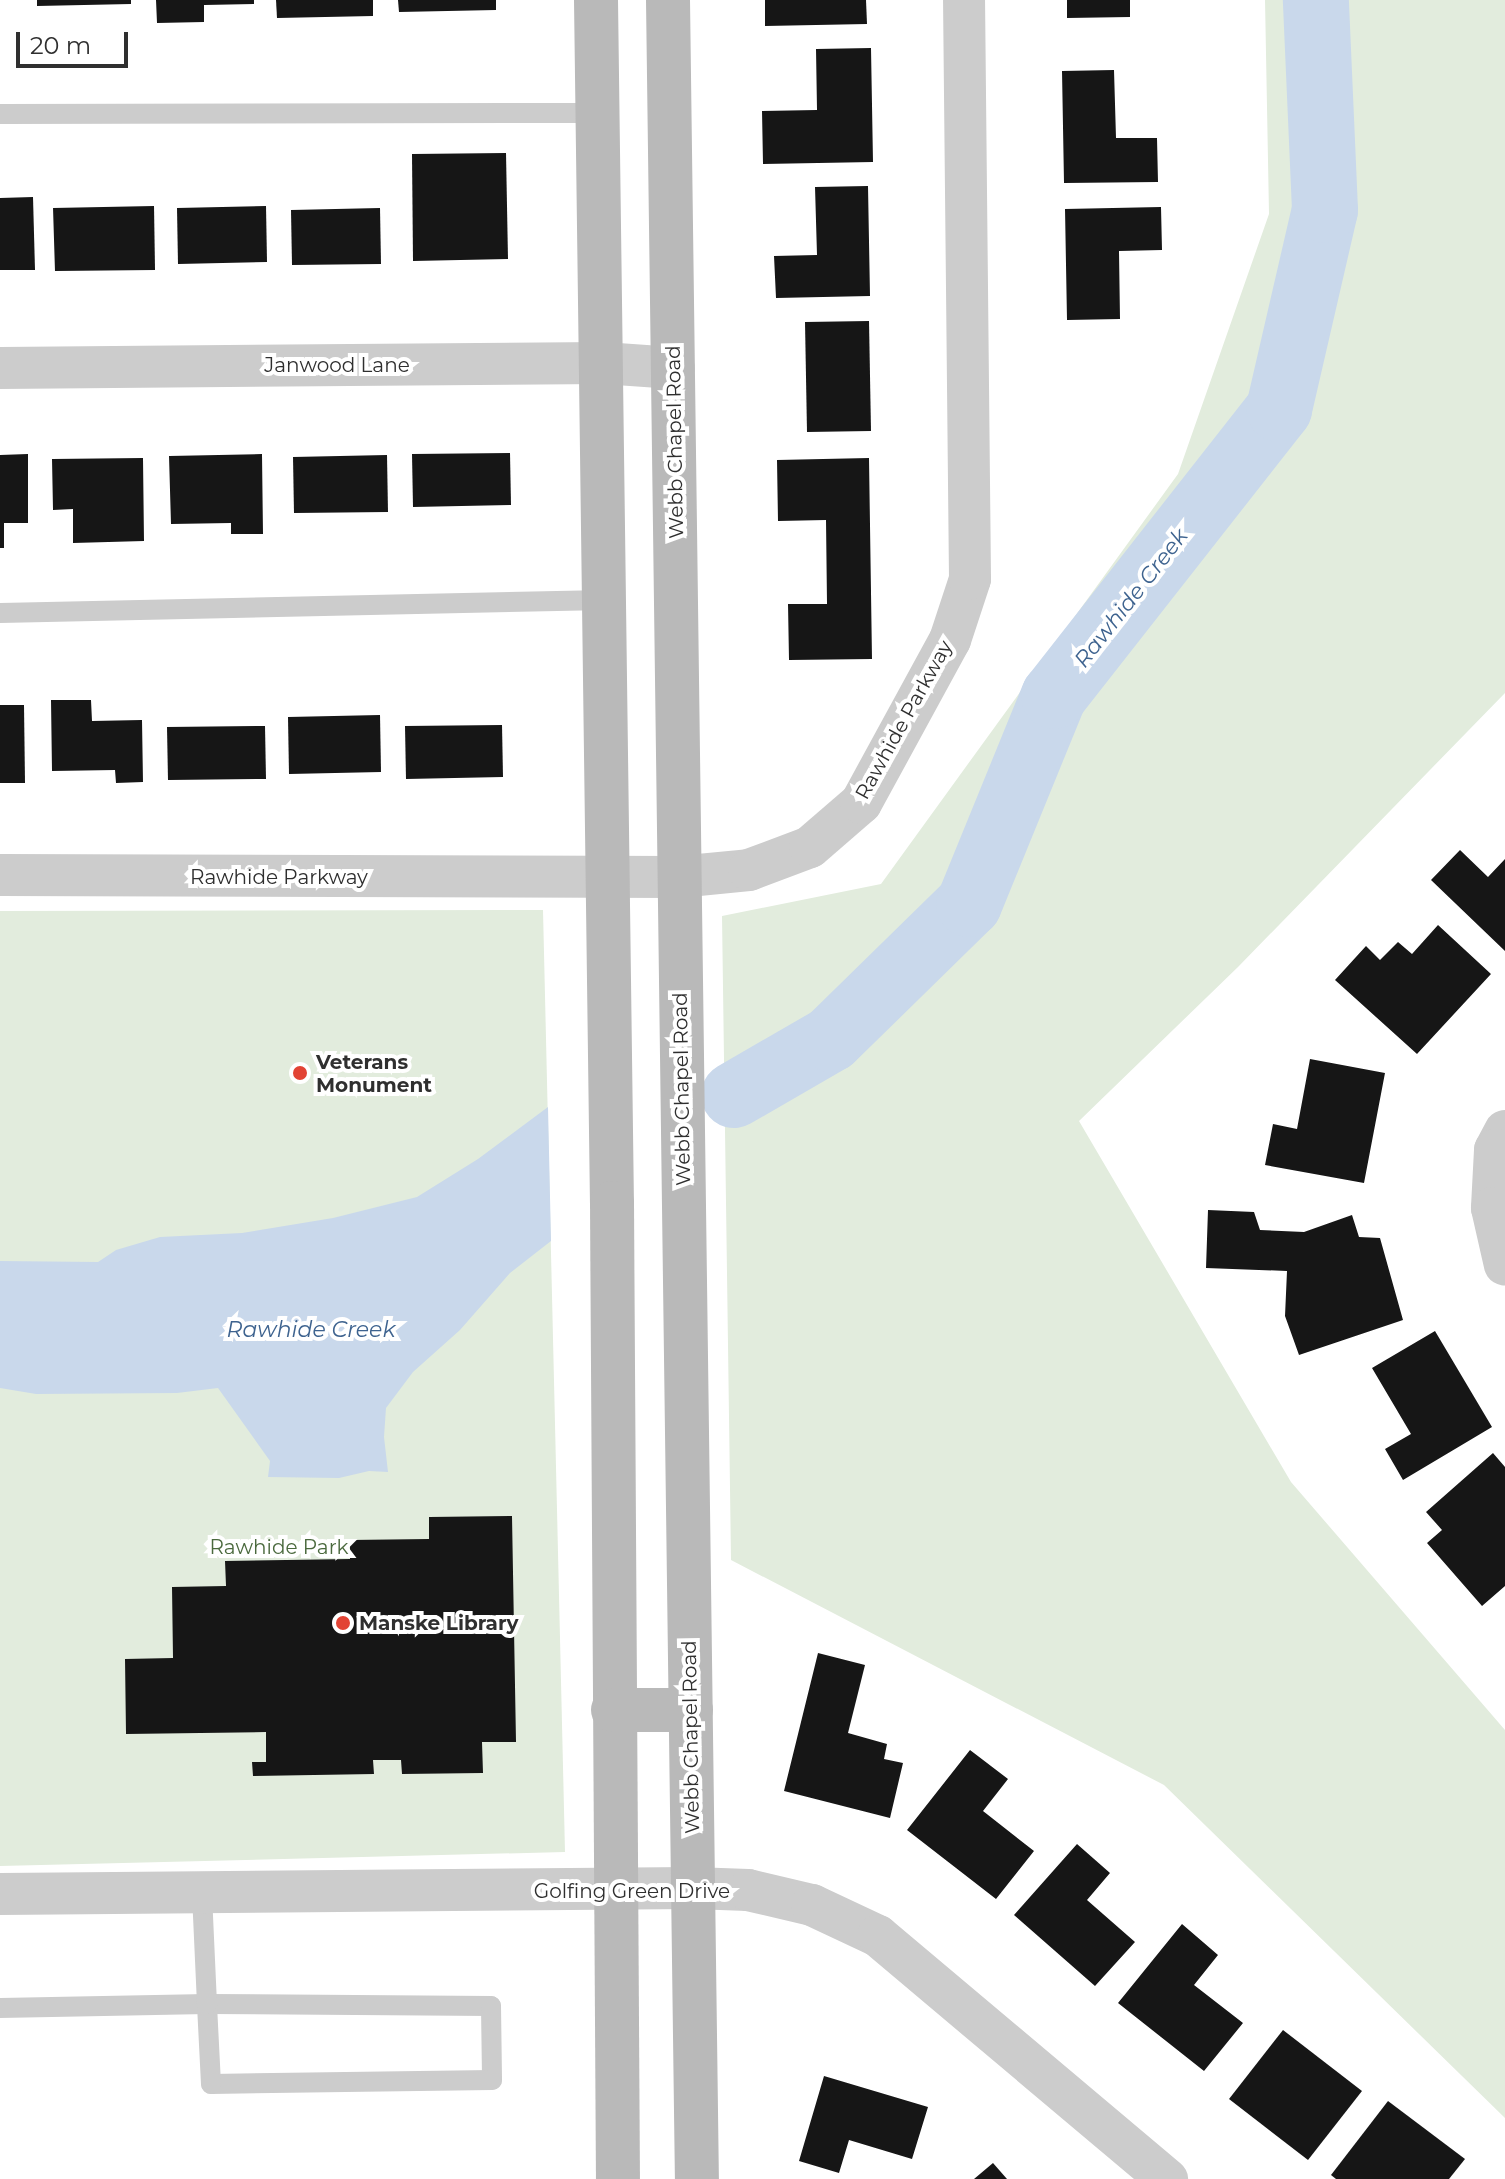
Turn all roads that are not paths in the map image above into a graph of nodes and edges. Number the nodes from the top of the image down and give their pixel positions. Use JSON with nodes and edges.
{"nodes":[{"id":1,"x":596,"y":0,"type":"edge"},
{"id":2,"x":668,"y":0,"type":"edge"},
{"id":3,"x":964,"y":0,"type":"edge"},
{"id":4,"x":598,"y":113,"type":"junction"},
{"id":5,"x":0,"y":114,"type":"edge"},
{"id":6,"x":603,"y":363,"type":"junction"},
{"id":7,"x":0,"y":368,"type":"edge"},
{"id":8,"x":674,"y":368,"type":"junction"},
{"id":9,"x":606,"y":600,"type":"junction"},
{"id":10,"x":0,"y":613,"type":"edge"},
{"id":11,"x":0,"y":875,"type":"edge"},
{"id":12,"x":678,"y":877,"type":"junction"},
{"id":13,"x":607,"y":879,"type":"junction"},
{"id":14,"x":1505,"y":1131,"type":"edge"},
{"id":15,"x":1505,"y":1265,"type":"edge"},
{"id":16,"x":613,"y":1710,"type":"junction"},
{"id":17,"x":691,"y":1710,"type":"junction"},
{"id":18,"x":693,"y":1888,"type":"junction"},
{"id":19,"x":615,"y":1891,"type":"junction"},
{"id":20,"x":202,"y":1893,"type":"junction"},
{"id":21,"x":0,"y":1894,"type":"edge"},
{"id":22,"x":207,"y":2004,"type":"junction"},
{"id":23,"x":0,"y":2008,"type":"edge"},
{"id":24,"x":618,"y":2179,"type":"edge"},
{"id":25,"x":697,"y":2179,"type":"edge"},
{"id":26,"x":1167,"y":2179,"type":"edge"}],
"edges":[{"from":1,"to":4,"type":"main road"},
{"from":2,"to":8,"type":"main road","name":"Webb Chapel Road"},
{"from":3,"to":12,"type":"street","name":"Rawhide Parkway"},
{"from":4,"to":5,"type":"lane"},
{"from":4,"to":6,"type":"main road"},
{"from":6,"to":7,"type":"street","name":"Janwood Lane"},
{"from":6,"to":8,"type":"street","name":"Janwood Lane"},
{"from":6,"to":9,"type":"main road"},
{"from":8,"to":12,"type":"main road","name":"Webb Chapel Road"},
{"from":9,"to":10,"type":"lane"},
{"from":9,"to":13,"type":"main road"},
{"from":11,"to":13,"type":"street","name":"Rawhide Parkway"},
{"from":12,"to":13,"type":"street","name":"Rawhide Parkway"},
{"from":12,"to":17,"type":"main road","name":"Webb Chapel Road"},
{"from":13,"to":16,"type":"main road"},
{"from":14,"to":15,"type":"street"},
{"from":16,"to":17,"type":"main road"},
{"from":16,"to":19,"type":"main road"},
{"from":17,"to":18,"type":"main road","name":"Webb Chapel Road"},
{"from":18,"to":19,"type":"street","name":"Golfing Green Drive"},
{"from":18,"to":25,"type":"main road","name":"Webb Chapel Road"},
{"from":18,"to":26,"type":"street","name":"Golfing Green Drive"},
{"from":19,"to":20,"type":"street","name":"Golfing Green Drive"},
{"from":19,"to":24,"type":"main road"},
{"from":20,"to":21,"type":"street","name":"Golfing Green Drive"},
{"from":20,"to":22,"type":"lane"},
{"from":22,"to":22,"type":"lane"},
{"from":22,"to":23,"type":"lane"}]}
